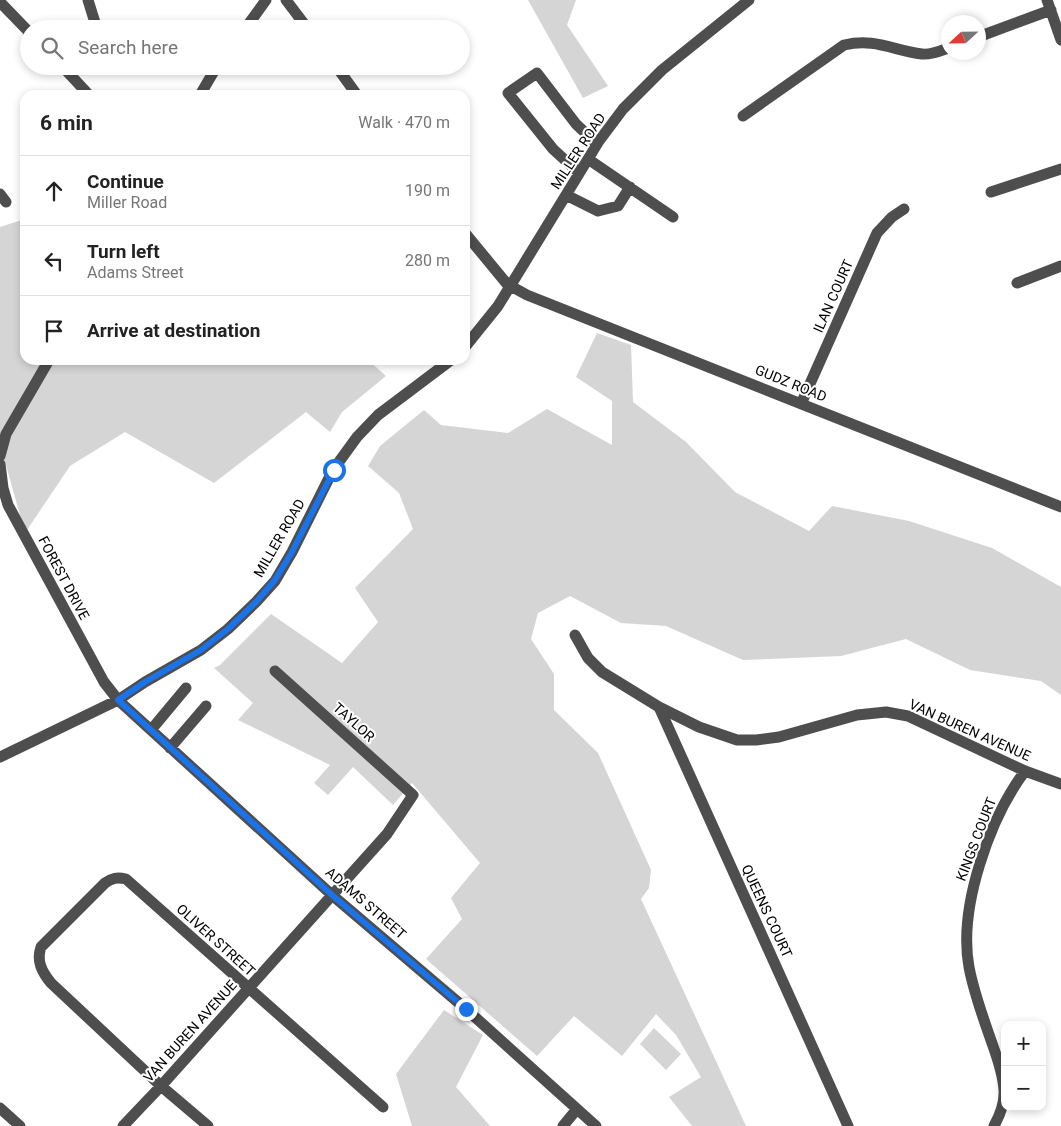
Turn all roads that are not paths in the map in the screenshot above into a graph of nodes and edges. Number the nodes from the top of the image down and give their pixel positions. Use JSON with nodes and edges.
{"nodes":[{"id":1,"x":88,"y":0,"type":"edge"},
{"id":2,"x":266,"y":0,"type":"edge"},
{"id":3,"x":286,"y":0,"type":"edge"},
{"id":4,"x":749,"y":0,"type":"edge"},
{"id":5,"x":0,"y":2,"type":"edge"},
{"id":6,"x":1049,"y":5,"type":"edge"},
{"id":7,"x":94,"y":20,"type":"edge"},
{"id":8,"x":252,"y":20,"type":"edge"},
{"id":9,"x":301,"y":20,"type":"edge"},
{"id":10,"x":20,"y":23,"type":"edge"},
{"id":11,"x":986,"y":33,"type":"edge"},
{"id":12,"x":1061,"y":40,"type":"edge"},
{"id":13,"x":941,"y":50,"type":"edge"},
{"id":14,"x":73,"y":75,"type":"edge"},
{"id":15,"x":212,"y":75,"type":"edge"},
{"id":16,"x":343,"y":75,"type":"edge"},
{"id":17,"x":85,"y":90,"type":"edge"},
{"id":18,"x":203,"y":90,"type":"edge"},
{"id":19,"x":353,"y":90,"type":"edge"},
{"id":20,"x":743,"y":116,"type":"dead end"},
{"id":21,"x":598,"y":144,"type":"junction"},
{"id":22,"x":588,"y":159,"type":"junction"},
{"id":23,"x":1061,"y":169,"type":"edge"},
{"id":24,"x":579,"y":173,"type":"junction"},
{"id":25,"x":630,"y":187,"type":"junction"},
{"id":26,"x":991,"y":192,"type":"dead end"},
{"id":27,"x":566,"y":195,"type":"junction"},
{"id":28,"x":904,"y":209,"type":"dead end"},
{"id":29,"x":673,"y":217,"type":"dead end"},
{"id":30,"x":470,"y":239,"type":"edge"},
{"id":31,"x":1061,"y":266,"type":"edge"},
{"id":32,"x":1017,"y":283,"type":"dead end"},
{"id":33,"x":511,"y":286,"type":"junction"},
{"id":34,"x":470,"y":341,"type":"edge"},
{"id":35,"x":46,"y":365,"type":"edge"},
{"id":36,"x":444,"y":365,"type":"edge"},
{"id":37,"x":801,"y":404,"type":"junction"},
{"id":38,"x":0,"y":456,"type":"edge"},
{"id":39,"x":0,"y":464,"type":"edge"},
{"id":40,"x":1061,"y":507,"type":"edge"},
{"id":41,"x":575,"y":635,"type":"dead end"},
{"id":42,"x":275,"y":671,"type":"dead end"},
{"id":43,"x":186,"y":688,"type":"dead end"},
{"id":44,"x":118,"y":700,"type":"junction"},
{"id":45,"x":206,"y":706,"type":"dead end"},
{"id":46,"x":660,"y":708,"type":"junction"},
{"id":47,"x":151,"y":730,"type":"junction"},
{"id":48,"x":170,"y":748,"type":"junction"},
{"id":49,"x":0,"y":758,"type":"edge"},
{"id":50,"x":1025,"y":771,"type":"junction"},
{"id":51,"x":1061,"y":784,"type":"edge"},
{"id":52,"x":413,"y":795,"type":"joint"},
{"id":53,"x":332,"y":895,"type":"junction"},
{"id":54,"x":248,"y":988,"type":"junction"},
{"id":55,"x":161,"y":1086,"type":"junction"},
{"id":56,"x":0,"y":1108,"type":"edge"},
{"id":57,"x":383,"y":1108,"type":"dead end"},
{"id":58,"x":577,"y":1109,"type":"junction"},
{"id":59,"x":20,"y":1126,"type":"edge"},
{"id":60,"x":123,"y":1126,"type":"edge"},
{"id":61,"x":208,"y":1126,"type":"edge"},
{"id":62,"x":563,"y":1126,"type":"edge"},
{"id":63,"x":596,"y":1126,"type":"edge"},
{"id":64,"x":848,"y":1126,"type":"edge"},
{"id":65,"x":994,"y":1126,"type":"edge"}],
"edges":[{"from":1,"to":7,"type":"street"},
{"from":2,"to":8,"type":"street"},
{"from":3,"to":9,"type":"street"},
{"from":4,"to":21,"type":"street","name":"MILLER ROAD"},
{"from":5,"to":10,"type":"street"},
{"from":6,"to":11,"type":"street"},
{"from":6,"to":12,"type":"street"},
{"from":13,"to":20,"type":"street"},
{"from":14,"to":17,"type":"street"},
{"from":15,"to":18,"type":"street"},
{"from":16,"to":19,"type":"street"},
{"from":21,"to":22,"type":"street","name":"MILLER ROAD"},
{"from":21,"to":24,"type":"street"},
{"from":22,"to":24,"type":"street","name":"MILLER ROAD"},
{"from":22,"to":25,"type":"street"},
{"from":23,"to":26,"type":"street"},
{"from":24,"to":27,"type":"street","name":"MILLER ROAD"},
{"from":25,"to":27,"type":"street"},
{"from":25,"to":29,"type":"street"},
{"from":27,"to":33,"type":"street","name":"MILLER ROAD"},
{"from":28,"to":37,"type":"street","name":"ILAN COURT"},
{"from":30,"to":33,"type":"street","name":"GUDZ ROAD"},
{"from":31,"to":32,"type":"street"},
{"from":33,"to":34,"type":"street","name":"MILLER ROAD"},
{"from":33,"to":37,"type":"street","name":"GUDZ ROAD"},
{"from":35,"to":38,"type":"street"},
{"from":36,"to":44,"type":"street","name":"MILLER ROAD"},
{"from":37,"to":40,"type":"street","name":"GUDZ ROAD"},
{"from":39,"to":44,"type":"street","name":"FOREST DRIVE"},
{"from":41,"to":46,"type":"street","name":"VAN BUREN AVENUE"},
{"from":42,"to":52,"type":"street","name":"TAYLOR"},
{"from":43,"to":47,"type":"street"},
{"from":44,"to":47,"type":"street","name":"ADAMS STREET"},
{"from":44,"to":49,"type":"street","name":"MILLER ROAD"},
{"from":45,"to":48,"type":"street"},
{"from":46,"to":50,"type":"street","name":"VAN BUREN AVENUE"},
{"from":46,"to":64,"type":"street","name":"QUEENS COURT"},
{"from":47,"to":48,"type":"street","name":"ADAMS STREET"},
{"from":48,"to":53,"type":"street","name":"ADAMS STREET"},
{"from":50,"to":51,"type":"street","name":"VAN BUREN AVENUE"},
{"from":50,"to":65,"type":"street","name":"KINGS COURT"},
{"from":52,"to":53,"type":"street","name":"VAN BUREN AVENUE"},
{"from":53,"to":54,"type":"street","name":"VAN BUREN AVENUE"},
{"from":53,"to":58,"type":"street","name":"ADAMS STREET"},
{"from":54,"to":55,"type":"street","name":"VAN BUREN AVENUE"},
{"from":54,"to":55,"type":"street","name":"OLIVER STREET"},
{"from":54,"to":57,"type":"street","name":"OLIVER STREET"},
{"from":55,"to":60,"type":"street","name":"VAN BUREN AVENUE"},
{"from":55,"to":61,"type":"street"},
{"from":56,"to":59,"type":"street"},
{"from":58,"to":62,"type":"street"},
{"from":58,"to":63,"type":"street","name":"ADAMS STREET"}]}
